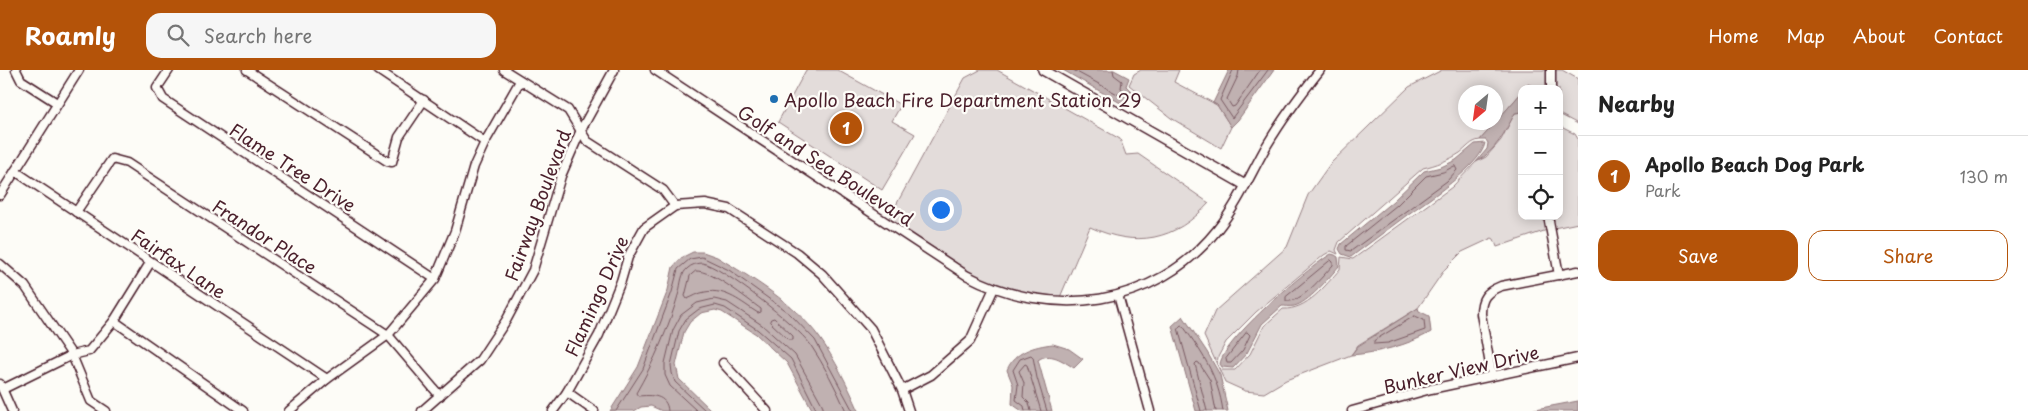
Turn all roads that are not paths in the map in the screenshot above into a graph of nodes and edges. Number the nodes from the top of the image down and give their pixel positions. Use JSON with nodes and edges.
{"nodes":[{"id":1,"x":16,"y":70,"type":"edge"},
{"id":2,"x":79,"y":70,"type":"edge"},
{"id":3,"x":169,"y":70,"type":"edge"},
{"id":4,"x":247,"y":70,"type":"edge"},
{"id":5,"x":378,"y":70,"type":"edge"},
{"id":6,"x":504,"y":70,"type":"edge"},
{"id":7,"x":614,"y":70,"type":"edge"},
{"id":8,"x":655,"y":70,"type":"edge"},
{"id":9,"x":1043,"y":70,"type":"edge"},
{"id":10,"x":1320,"y":70,"type":"edge"},
{"id":11,"x":1551,"y":70,"type":"edge"},
{"id":12,"x":520,"y":81,"type":"junction"},
{"id":13,"x":1551,"y":85,"type":"edge"},
{"id":14,"x":424,"y":100,"type":"junction"},
{"id":15,"x":57,"y":103,"type":"junction"},
{"id":16,"x":581,"y":130,"type":"junction"},
{"id":17,"x":485,"y":142,"type":"junction"},
{"id":18,"x":15,"y":171,"type":"junction"},
{"id":19,"x":1245,"y":185,"type":"junction"},
{"id":20,"x":0,"y":195,"type":"edge"},
{"id":21,"x":674,"y":206,"type":"junction"},
{"id":22,"x":76,"y":212,"type":"junction"},
{"id":23,"x":1549,"y":220,"type":"edge"},
{"id":24,"x":150,"y":263,"type":"junction"},
{"id":25,"x":0,"y":264,"type":"edge"},
{"id":26,"x":1578,"y":272,"type":"edge"},
{"id":27,"x":1559,"y":275,"type":"junction"},
{"id":28,"x":435,"y":279,"type":"junction"},
{"id":29,"x":994,"y":288,"type":"junction"},
{"id":30,"x":1118,"y":295,"type":"junction"},
{"id":31,"x":114,"y":321,"type":"junction"},
{"id":32,"x":388,"y":335,"type":"junction"},
{"id":33,"x":72,"y":355,"type":"junction"},
{"id":34,"x":1578,"y":358,"type":"edge"},
{"id":35,"x":723,"y":363,"type":"dead end"},
{"id":36,"x":1492,"y":376,"type":"junction"},
{"id":37,"x":327,"y":379,"type":"junction"},
{"id":38,"x":2,"y":386,"type":"edge"},
{"id":39,"x":902,"y":390,"type":"junction"},
{"id":40,"x":566,"y":392,"type":"junction"},
{"id":41,"x":440,"y":396,"type":"junction"},
{"id":42,"x":12,"y":411,"type":"edge"},
{"id":43,"x":106,"y":411,"type":"edge"},
{"id":44,"x":243,"y":411,"type":"edge"},
{"id":45,"x":288,"y":411,"type":"edge"},
{"id":46,"x":422,"y":411,"type":"edge"},
{"id":47,"x":553,"y":411,"type":"edge"},
{"id":48,"x":594,"y":411,"type":"edge"},
{"id":49,"x":768,"y":411,"type":"edge"},
{"id":50,"x":909,"y":411,"type":"edge"},
{"id":51,"x":1150,"y":411,"type":"edge"},
{"id":52,"x":1352,"y":411,"type":"edge"}],
"edges":[{"from":1,"to":15,"type":"street"},
{"from":2,"to":15,"type":"street"},
{"from":3,"to":28,"type":"street","name":"Flame Tree Drive"},
{"from":4,"to":14,"type":"street"},
{"from":5,"to":14,"type":"street"},
{"from":6,"to":12,"type":"street"},
{"from":7,"to":16,"type":"street","name":"Fairway Boulevard"},
{"from":8,"to":29,"type":"street","name":"Golf and Sea Boulevard"},
{"from":9,"to":19,"type":"street"},
{"from":10,"to":19,"type":"street","name":"Golf and Sea Boulevard"},
{"from":11,"to":13,"type":"street"},
{"from":12,"to":16,"type":"street"},
{"from":12,"to":17,"type":"street"},
{"from":14,"to":17,"type":"street"},
{"from":15,"to":18,"type":"street"},
{"from":16,"to":21,"type":"street"},
{"from":16,"to":41,"type":"street","name":"Fairway Boulevard"},
{"from":17,"to":28,"type":"street"},
{"from":18,"to":20,"type":"street"},
{"from":18,"to":22,"type":"street","name":"Fairfax Lane"},
{"from":19,"to":30,"type":"street","name":"Golf and Sea Boulevard"},
{"from":21,"to":39,"type":"street"},
{"from":21,"to":40,"type":"street","name":"Flamingo Drive"},
{"from":22,"to":24,"type":"street","name":"Fairfax Lane"},
{"from":22,"to":32,"type":"street","name":"Frandor Place"},
{"from":23,"to":27,"type":"street"},
{"from":24,"to":31,"type":"street"},
{"from":24,"to":37,"type":"street","name":"Fairfax Lane"},
{"from":25,"to":33,"type":"street"},
{"from":26,"to":27,"type":"street"},
{"from":27,"to":36,"type":"street"},
{"from":28,"to":32,"type":"street"},
{"from":29,"to":30,"type":"street","name":"Golf and Sea Boulevard"},
{"from":29,"to":39,"type":"street"},
{"from":30,"to":51,"type":"street"},
{"from":31,"to":33,"type":"street"},
{"from":31,"to":44,"type":"street"},
{"from":32,"to":37,"type":"street"},
{"from":32,"to":41,"type":"street","name":"Frandor Place"},
{"from":33,"to":38,"type":"street"},
{"from":33,"to":43,"type":"street"},
{"from":34,"to":36,"type":"street","name":"Bunker View Drive"},
{"from":35,"to":49,"type":"street"},
{"from":36,"to":52,"type":"street","name":"Bunker View Drive"},
{"from":37,"to":45,"type":"street"},
{"from":38,"to":42,"type":"street"},
{"from":39,"to":50,"type":"street"},
{"from":40,"to":47,"type":"street","name":"Flamingo Drive"},
{"from":40,"to":48,"type":"street"},
{"from":41,"to":46,"type":"street","name":"Fairway Boulevard"}]}
